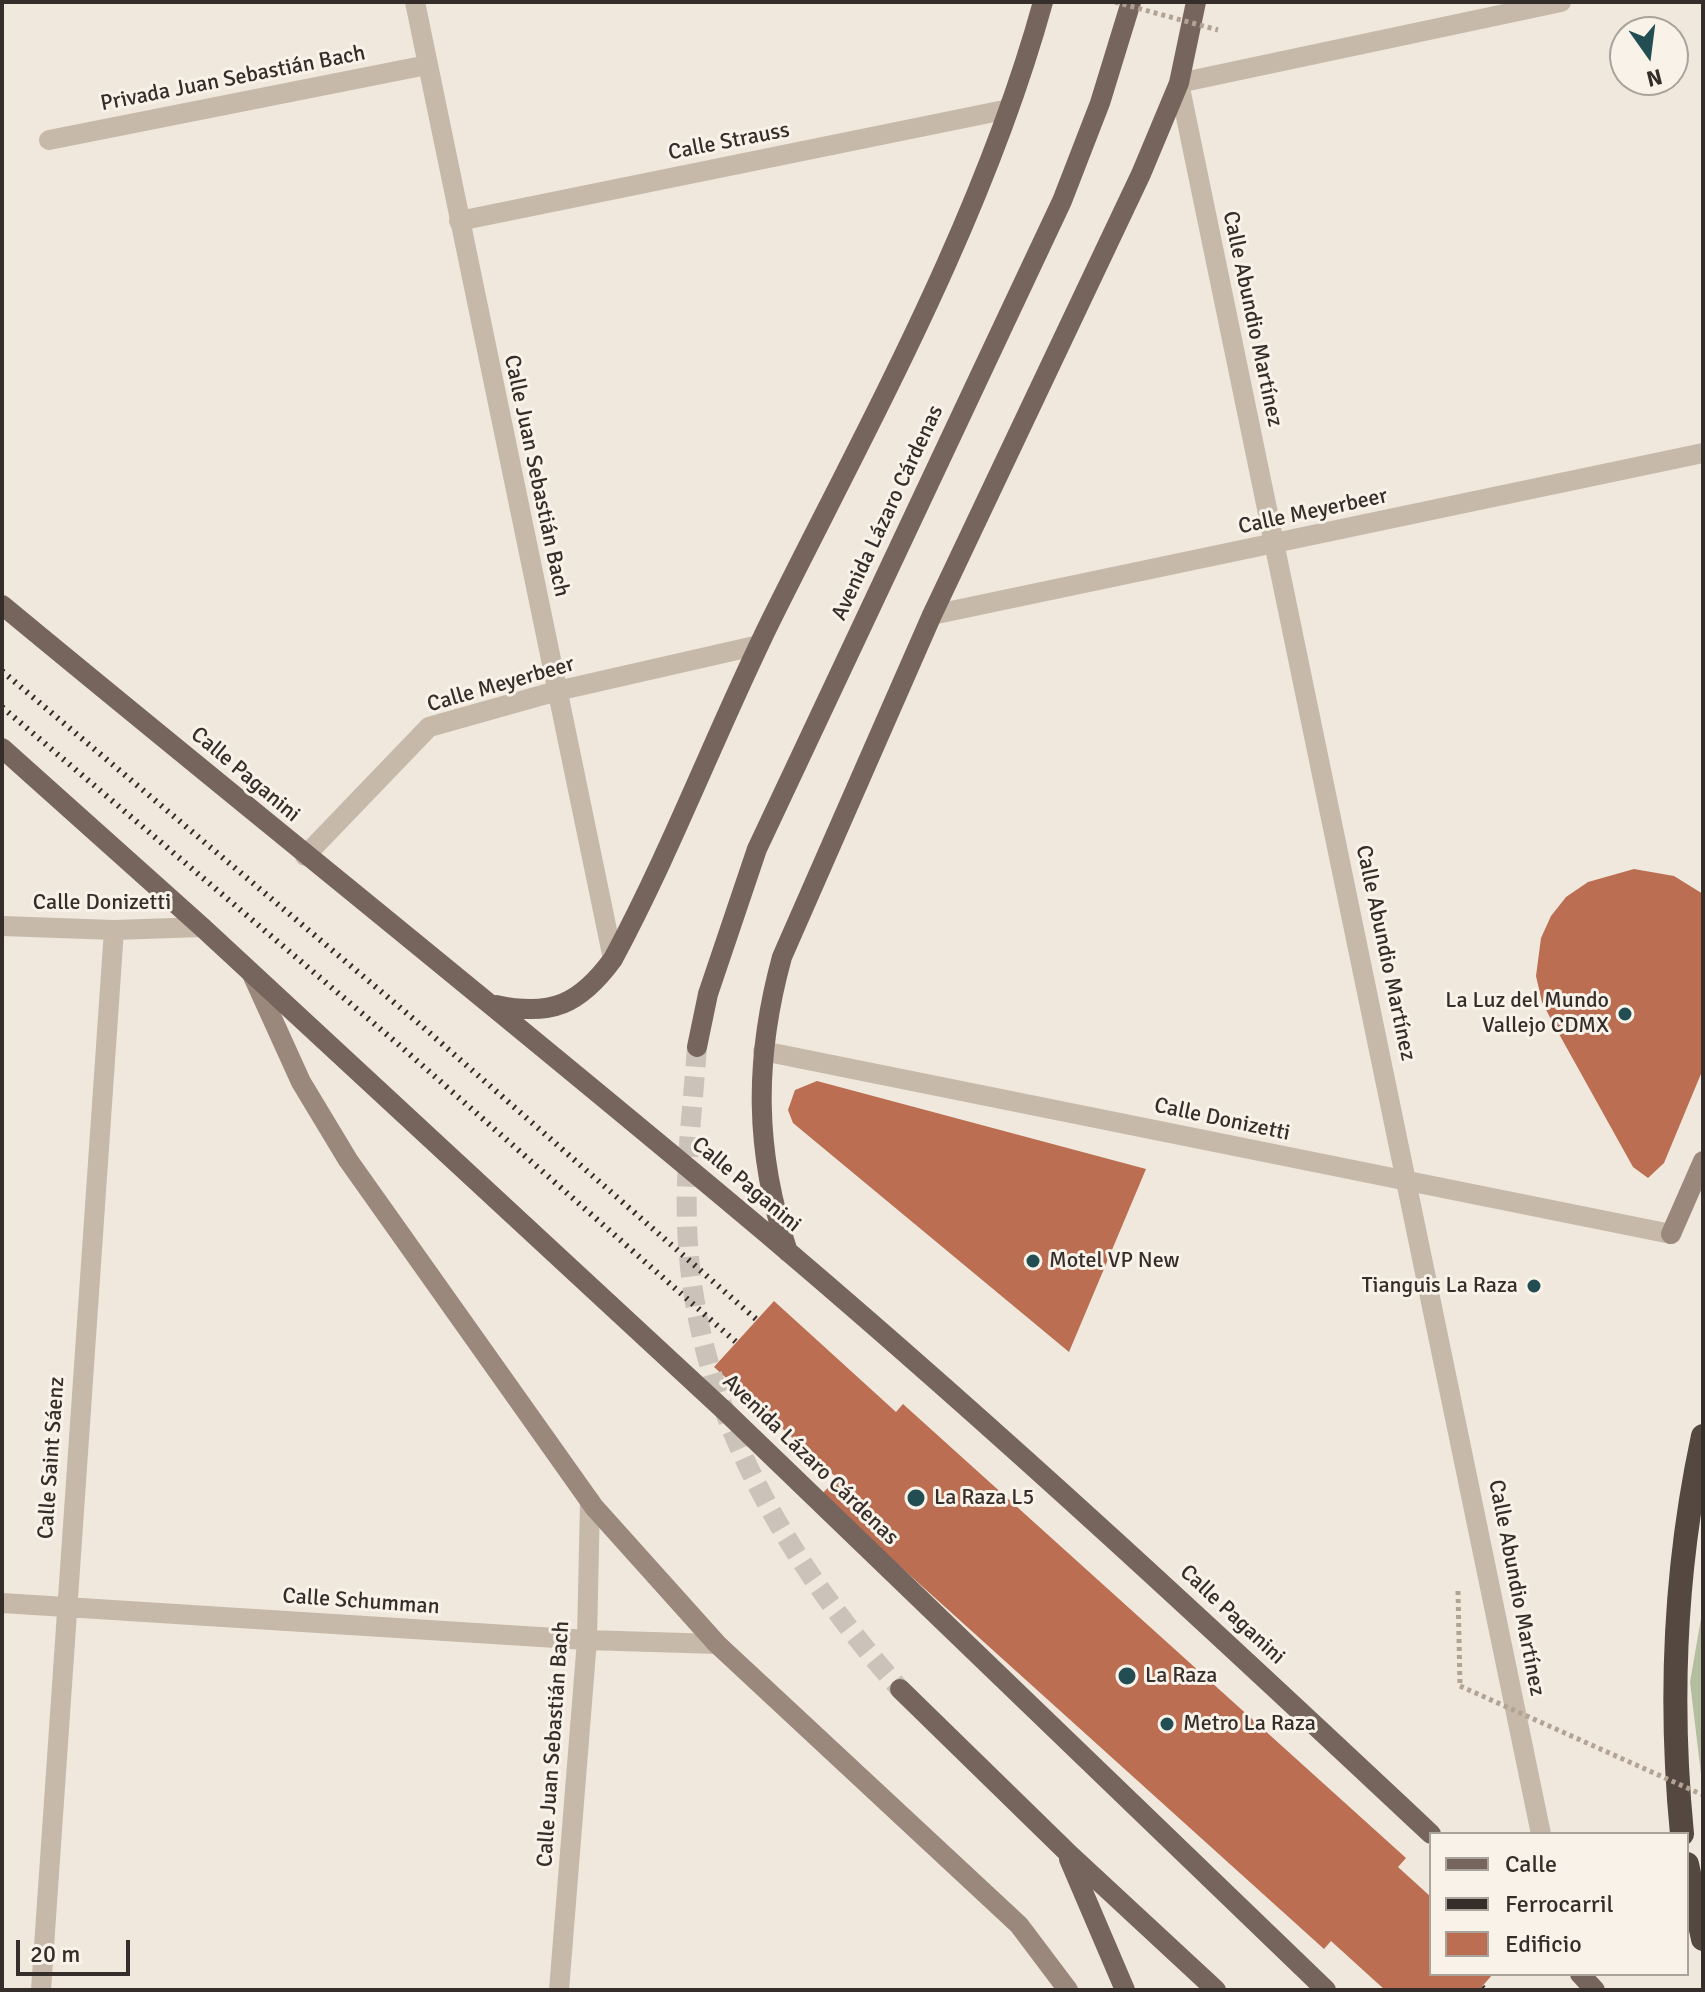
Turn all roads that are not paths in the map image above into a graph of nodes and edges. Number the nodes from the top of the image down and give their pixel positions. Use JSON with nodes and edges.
{"nodes":[{"id":1,"x":415,"y":2,"type":"edge"},
{"id":2,"x":1043,"y":2,"type":"edge"},
{"id":3,"x":1131,"y":2,"type":"edge"},
{"id":4,"x":1196,"y":2,"type":"edge"},
{"id":5,"x":1561,"y":2,"type":"edge"},
{"id":6,"x":427,"y":65,"type":"junction"},
{"id":7,"x":1179,"y":83,"type":"junction"},
{"id":8,"x":1009,"y":109,"type":"junction"},
{"id":9,"x":49,"y":140,"type":"dead end"},
{"id":10,"x":459,"y":221,"type":"junction"},
{"id":11,"x":1703,"y":453,"type":"edge"},
{"id":12,"x":1275,"y":545,"type":"junction"},
{"id":13,"x":2,"y":605,"type":"edge"},
{"id":14,"x":932,"y":615,"type":"junction"},
{"id":15,"x":759,"y":645,"type":"junction"},
{"id":16,"x":557,"y":691,"type":"junction"},
{"id":17,"x":2,"y":748,"type":"edge"},
{"id":18,"x":305,"y":856,"type":"junction"},
{"id":19,"x":2,"y":926,"type":"edge"},
{"id":20,"x":202,"y":927,"type":"junction"},
{"id":21,"x":114,"y":930,"type":"junction"},
{"id":22,"x":613,"y":959,"type":"junction"},
{"id":23,"x":252,"y":974,"type":"junction"},
{"id":24,"x":492,"y":1004,"type":"junction"},
{"id":25,"x":697,"y":1047,"type":"tunnel mouth"},
{"id":26,"x":763,"y":1051,"type":"junction"},
{"id":27,"x":1703,"y":1161,"type":"edge"},
{"id":28,"x":1409,"y":1183,"type":"junction"},
{"id":29,"x":1671,"y":1234,"type":"joint"},
{"id":30,"x":788,"y":1252,"type":"junction"},
{"id":31,"x":1703,"y":1436,"type":"edge"},
{"id":32,"x":590,"y":1501,"type":"junction"},
{"id":33,"x":2,"y":1603,"type":"edge"},
{"id":34,"x":66,"y":1608,"type":"junction"},
{"id":35,"x":587,"y":1640,"type":"junction"},
{"id":36,"x":717,"y":1644,"type":"junction"},
{"id":37,"x":900,"y":1689,"type":"tunnel mouth"},
{"id":38,"x":1429,"y":1832,"type":"edge"},
{"id":39,"x":1541,"y":1832,"type":"edge"},
{"id":40,"x":1682,"y":1832,"type":"edge"},
{"id":41,"x":1066,"y":1851,"type":"junction"},
{"id":42,"x":1689,"y":1873,"type":"edge"},
{"id":43,"x":1703,"y":1939,"type":"edge"},
{"id":44,"x":41,"y":1990,"type":"edge"},
{"id":45,"x":559,"y":1990,"type":"edge"},
{"id":46,"x":1068,"y":1990,"type":"edge"},
{"id":47,"x":1125,"y":1990,"type":"edge"},
{"id":48,"x":1216,"y":1990,"type":"edge"},
{"id":49,"x":1326,"y":1990,"type":"edge"}],
"edges":[{"from":1,"to":6,"type":"street","name":"Calle Juan Sebastián Bach"},
{"from":2,"to":8,"type":"main road"},
{"from":3,"to":25,"type":"main road","name":"Avenida Lázaro Cárdenas"},
{"from":4,"to":7,"type":"main road"},
{"from":5,"to":7,"type":"street"},
{"from":6,"to":9,"type":"street","name":"Privada Juan Sebastián Bach"},
{"from":6,"to":10,"type":"street","name":"Calle Juan Sebastián Bach"},
{"from":7,"to":12,"type":"street","name":"Calle Abundio Martínez"},
{"from":7,"to":14,"type":"main road"},
{"from":8,"to":10,"type":"street","name":"Calle Strauss"},
{"from":8,"to":15,"type":"main road"},
{"from":10,"to":16,"type":"street","name":"Calle Juan Sebastián Bach"},
{"from":11,"to":12,"type":"street","name":"Calle Meyerbeer"},
{"from":12,"to":14,"type":"street","name":"Calle Meyerbeer"},
{"from":12,"to":28,"type":"street","name":"Calle Abundio Martínez"},
{"from":13,"to":18,"type":"main road","name":"Calle Paganini"},
{"from":14,"to":26,"type":"main road"},
{"from":15,"to":16,"type":"street","name":"Calle Meyerbeer"},
{"from":15,"to":22,"type":"main road"},
{"from":16,"to":18,"type":"street","name":"Calle Meyerbeer"},
{"from":16,"to":22,"type":"street","name":"Calle Juan Sebastián Bach"},
{"from":17,"to":20,"type":"main road"},
{"from":18,"to":24,"type":"main road","name":"Calle Paganini"},
{"from":19,"to":21,"type":"street","name":"Calle Donizetti"},
{"from":20,"to":21,"type":"street","name":"Calle Donizetti"},
{"from":20,"to":23,"type":"main road"},
{"from":21,"to":34,"type":"street","name":"Calle Saint Sáenz"},
{"from":22,"to":24,"type":"main road"},
{"from":23,"to":32,"type":"main road"},
{"from":23,"to":49,"type":"main road","name":"Avenida Lázaro Cárdenas"},
{"from":24,"to":30,"type":"main road","name":"Calle Paganini"},
{"from":26,"to":28,"type":"street","name":"Calle Donizetti"},
{"from":26,"to":30,"type":"main road"},
{"from":27,"to":29,"type":"main road"},
{"from":28,"to":29,"type":"street","name":"Calle Donizetti"},
{"from":28,"to":39,"type":"street","name":"Calle Abundio Martínez"},
{"from":30,"to":38,"type":"main road","name":"Calle Paganini"},
{"from":31,"to":40,"type":"highway"},
{"from":32,"to":35,"type":"street","name":"Calle Juan Sebastián Bach"},
{"from":32,"to":36,"type":"main road"},
{"from":33,"to":34,"type":"street","name":"Calle Schumman"},
{"from":34,"to":35,"type":"street","name":"Calle Schumman"},
{"from":34,"to":44,"type":"street","name":"Calle Saint Sáenz"},
{"from":35,"to":36,"type":"street","name":"Calle Schumman"},
{"from":35,"to":45,"type":"street","name":"Calle Juan Sebastián Bach"},
{"from":36,"to":46,"type":"main road"},
{"from":37,"to":41,"type":"main road"},
{"from":41,"to":47,"type":"main road"},
{"from":41,"to":48,"type":"main road"},
{"from":42,"to":43,"type":"highway"}]}
